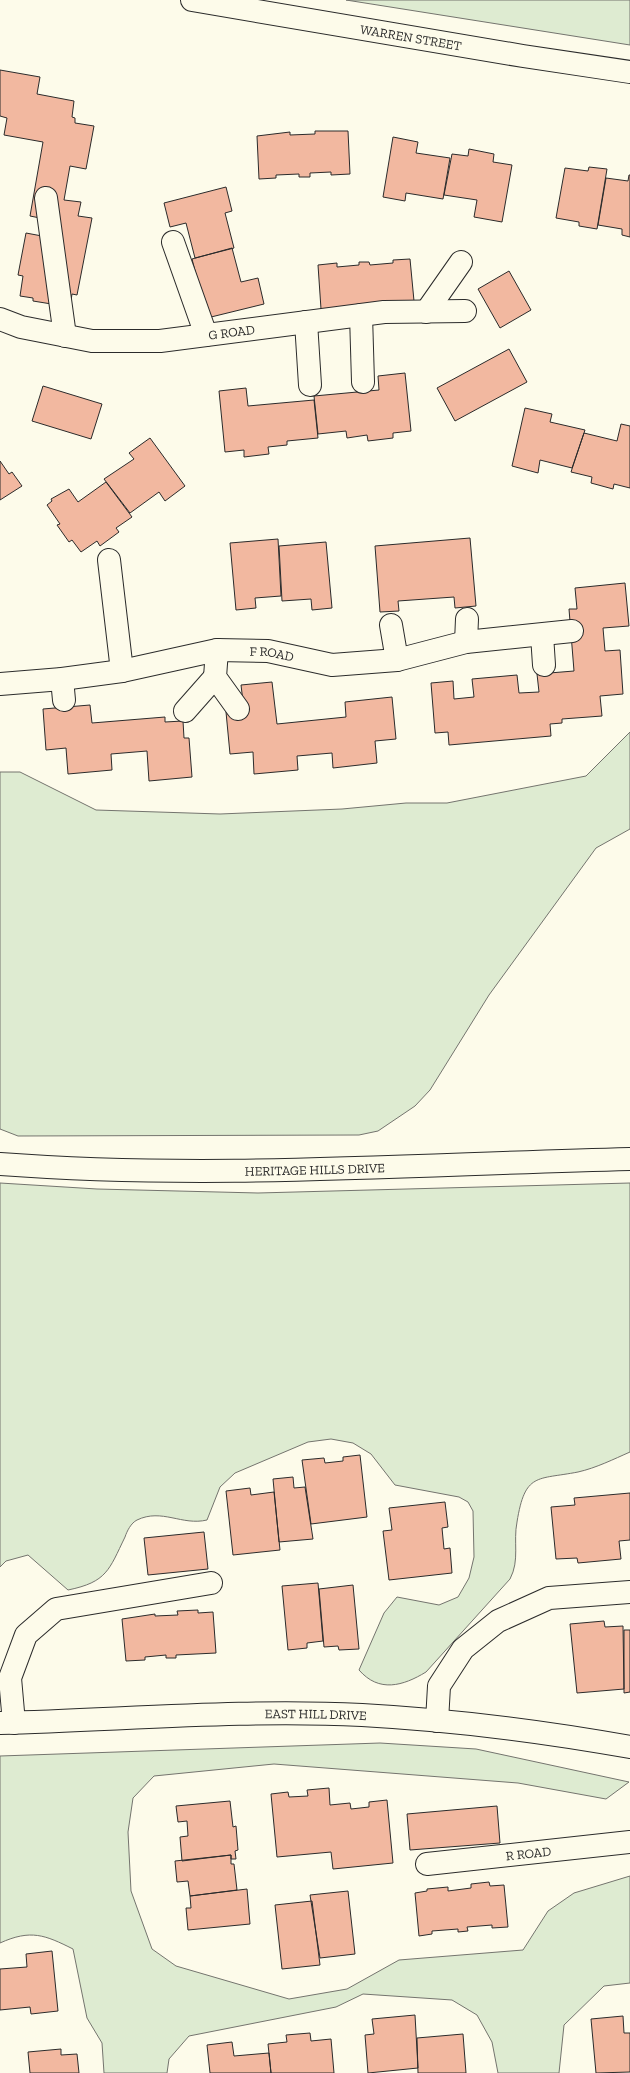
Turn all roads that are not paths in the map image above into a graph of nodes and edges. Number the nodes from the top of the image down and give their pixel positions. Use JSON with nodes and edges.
{"nodes":[{"id":1,"x":192,"y":0,"type":"edge"},
{"id":2,"x":630,"y":72,"type":"edge"},
{"id":3,"x":46,"y":198,"type":"dead end"},
{"id":4,"x":173,"y":242,"type":"dead end"},
{"id":5,"x":461,"y":262,"type":"dead end"},
{"id":6,"x":426,"y":312,"type":"junction"},
{"id":7,"x":465,"y":312,"type":"dead end"},
{"id":8,"x":361,"y":315,"type":"junction"},
{"id":9,"x":0,"y":319,"type":"edge"},
{"id":10,"x":306,"y":322,"type":"junction"},
{"id":11,"x":206,"y":335,"type":"junction"},
{"id":12,"x":65,"y":336,"type":"junction"},
{"id":13,"x":363,"y":382,"type":"dead end"},
{"id":14,"x":310,"y":385,"type":"dead end"},
{"id":15,"x":109,"y":560,"type":"dead end"},
{"id":16,"x":467,"y":619,"type":"dead end"},
{"id":17,"x":391,"y":625,"type":"dead end"},
{"id":18,"x":572,"y":631,"type":"dead end"},
{"id":19,"x":542,"y":634,"type":"junction"},
{"id":20,"x":466,"y":642,"type":"junction"},
{"id":21,"x":217,"y":650,"type":"junction"},
{"id":22,"x":397,"y":660,"type":"junction"},
{"id":23,"x":544,"y":665,"type":"dead end"},
{"id":24,"x":122,"y":671,"type":"junction"},
{"id":25,"x":215,"y":677,"type":"junction"},
{"id":26,"x":0,"y":684,"type":"edge"},
{"id":27,"x":238,"y":709,"type":"dead end"},
{"id":28,"x":185,"y":711,"type":"dead end"},
{"id":29,"x":630,"y":1159,"type":"edge"},
{"id":30,"x":0,"y":1164,"type":"edge"},
{"id":31,"x":211,"y":1583,"type":"dead end"},
{"id":32,"x":630,"y":1592,"type":"edge"},
{"id":33,"x":437,"y":1721,"type":"junction"},
{"id":34,"x":7,"y":1723,"type":"edge"},
{"id":35,"x":630,"y":1747,"type":"edge"},
{"id":36,"x":630,"y":1842,"type":"edge"},
{"id":37,"x":427,"y":1864,"type":"dead end"}],
"edges":[{"from":1,"to":2,"type":"street","name":"WARREN STREET"},
{"from":3,"to":12,"type":"street"},
{"from":4,"to":11,"type":"street"},
{"from":5,"to":6,"type":"street"},
{"from":6,"to":7,"type":"street","name":"G ROAD"},
{"from":6,"to":8,"type":"street","name":"G ROAD"},
{"from":8,"to":10,"type":"street","name":"G ROAD"},
{"from":8,"to":13,"type":"street"},
{"from":9,"to":12,"type":"street","name":"G ROAD"},
{"from":10,"to":11,"type":"street","name":"G ROAD"},
{"from":10,"to":14,"type":"street"},
{"from":11,"to":12,"type":"street","name":"G ROAD"},
{"from":15,"to":24,"type":"street"},
{"from":16,"to":20,"type":"street"},
{"from":17,"to":22,"type":"street"},
{"from":18,"to":19,"type":"street","name":"F ROAD"},
{"from":19,"to":20,"type":"street","name":"F ROAD"},
{"from":19,"to":23,"type":"street"},
{"from":20,"to":22,"type":"street","name":"F ROAD"},
{"from":21,"to":22,"type":"street","name":"F ROAD"},
{"from":21,"to":24,"type":"street","name":"F ROAD"},
{"from":21,"to":25,"type":"street"},
{"from":24,"to":26,"type":"street","name":"F ROAD"},
{"from":25,"to":27,"type":"street"},
{"from":25,"to":28,"type":"street"},
{"from":29,"to":30,"type":"street","name":"HERITAGE HILLS DRIVE"},
{"from":31,"to":34,"type":"street"},
{"from":32,"to":33,"type":"street"},
{"from":33,"to":34,"type":"street","name":"EAST HILL DRIVE"},
{"from":33,"to":35,"type":"street","name":"EAST HILL DRIVE"},
{"from":36,"to":37,"type":"street","name":"R ROAD"}]}
